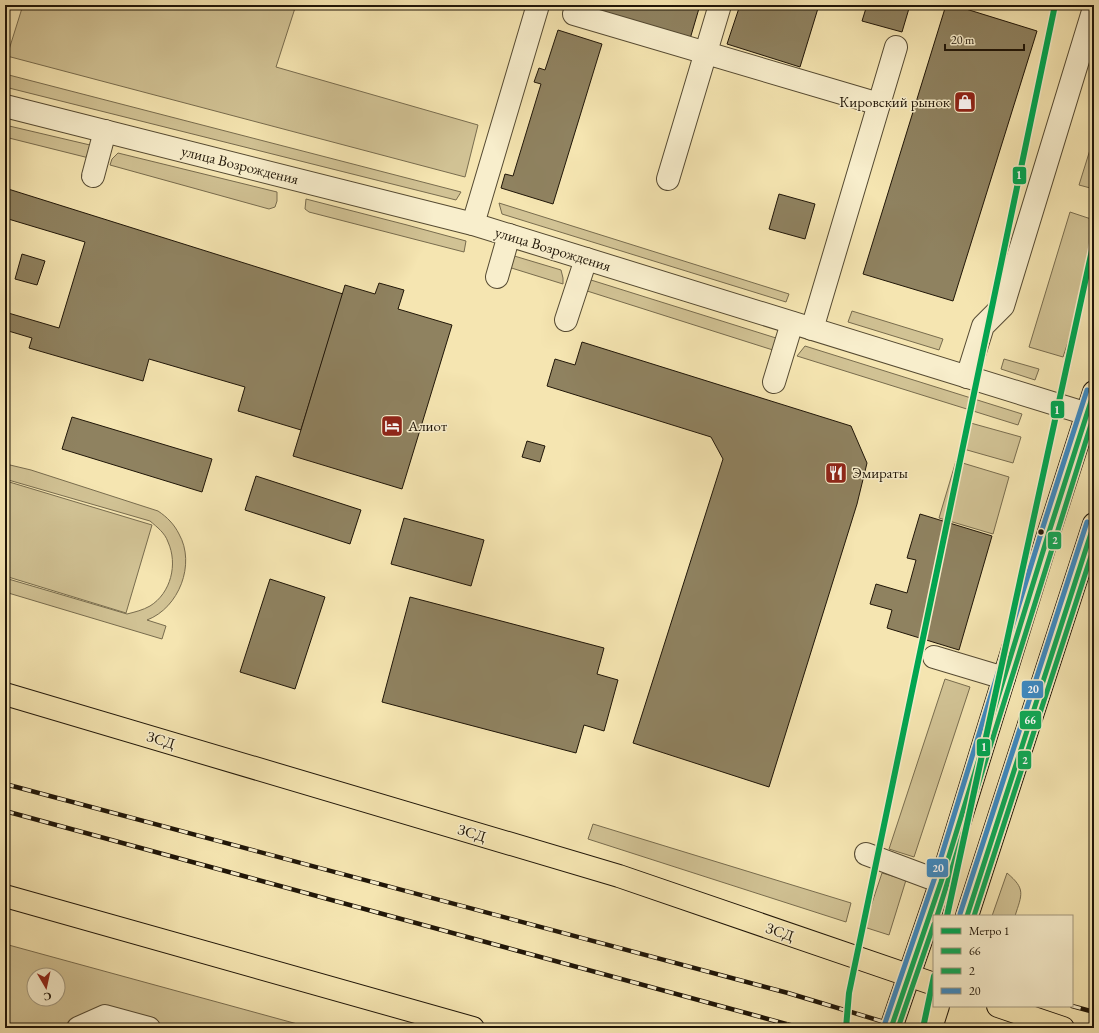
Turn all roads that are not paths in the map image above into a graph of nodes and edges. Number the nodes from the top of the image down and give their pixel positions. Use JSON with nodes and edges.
{"nodes":[{"id":1,"x":538,"y":5,"type":"edge"},
{"id":2,"x":720,"y":5,"type":"edge"},
{"id":3,"x":1094,"y":8,"type":"edge"},
{"id":4,"x":574,"y":14,"type":"dead end"},
{"id":5,"x":896,"y":47,"type":"dead end"},
{"id":6,"x":706,"y":53,"type":"junction"},
{"id":7,"x":879,"y":104,"type":"junction"},
{"id":8,"x":5,"y":106,"type":"edge"},
{"id":9,"x":105,"y":131,"type":"junction"},
{"id":10,"x":93,"y":176,"type":"dead end"},
{"id":11,"x":668,"y":179,"type":"dead end"},
{"id":12,"x":473,"y":224,"type":"junction"},
{"id":13,"x":509,"y":235,"type":"junction"},
{"id":14,"x":586,"y":259,"type":"junction"},
{"id":15,"x":497,"y":277,"type":"dead end"},
{"id":16,"x":566,"y":320,"type":"dead end"},
{"id":17,"x":802,"y":326,"type":"junction"},
{"id":18,"x":967,"y":378,"type":"junction"},
{"id":19,"x":774,"y":382,"type":"dead end"},
{"id":20,"x":1094,"y":392,"type":"edge"},
{"id":21,"x":1090,"y":415,"type":"edge"},
{"id":22,"x":1094,"y":524,"type":"edge"},
{"id":23,"x":934,"y":657,"type":"dead end"},
{"id":24,"x":1004,"y":678,"type":"junction"},
{"id":25,"x":5,"y":694,"type":"edge"},
{"id":26,"x":866,"y":854,"type":"dead end"},
{"id":27,"x":941,"y":882,"type":"junction"},
{"id":28,"x":5,"y":896,"type":"edge"},
{"id":29,"x":967,"y":915,"type":"edge"},
{"id":30,"x":933,"y":984,"type":"edge"},
{"id":31,"x":938,"y":1007,"type":"edge"},
{"id":32,"x":1001,"y":1007,"type":"edge"},
{"id":33,"x":78,"y":1028,"type":"edge"},
{"id":34,"x":149,"y":1028,"type":"edge"},
{"id":35,"x":473,"y":1028,"type":"edge"},
{"id":36,"x":891,"y":1028,"type":"edge"},
{"id":37,"x":931,"y":1028,"type":"edge"},
{"id":38,"x":1063,"y":1028,"type":"edge"}],
"edges":[{"from":1,"to":12,"type":"street"},
{"from":2,"to":6,"type":"street"},
{"from":3,"to":18,"type":"street"},
{"from":4,"to":6,"type":"street"},
{"from":5,"to":7,"type":"street"},
{"from":6,"to":7,"type":"street"},
{"from":6,"to":11,"type":"street"},
{"from":7,"to":17,"type":"street"},
{"from":8,"to":9,"type":"street","name":"улица Возрождения"},
{"from":9,"to":10,"type":"street"},
{"from":9,"to":12,"type":"street","name":"улица Возрождения"},
{"from":12,"to":13,"type":"street","name":"улица Возрождения"},
{"from":13,"to":14,"type":"street","name":"улица Возрождения"},
{"from":13,"to":15,"type":"street"},
{"from":14,"to":16,"type":"street"},
{"from":14,"to":17,"type":"street","name":"улица Возрождения"},
{"from":17,"to":18,"type":"street","name":"улица Возрождения"},
{"from":17,"to":19,"type":"street"},
{"from":18,"to":21,"type":"street","name":"улица Возрождения"},
{"from":20,"to":21,"type":"main road"},
{"from":21,"to":24,"type":"main road"},
{"from":22,"to":29,"type":"main road"},
{"from":23,"to":24,"type":"street"},
{"from":24,"to":27,"type":"main road"},
{"from":25,"to":30,"type":"main road","name":"ЗСД","bridge":true},
{"from":26,"to":27,"type":"street"},
{"from":27,"to":36,"type":"main road"},
{"from":28,"to":35,"type":"main road"},
{"from":31,"to":37,"type":"main road"},
{"from":32,"to":38,"type":"main road"},
{"from":33,"to":34,"type":"street"}]}
